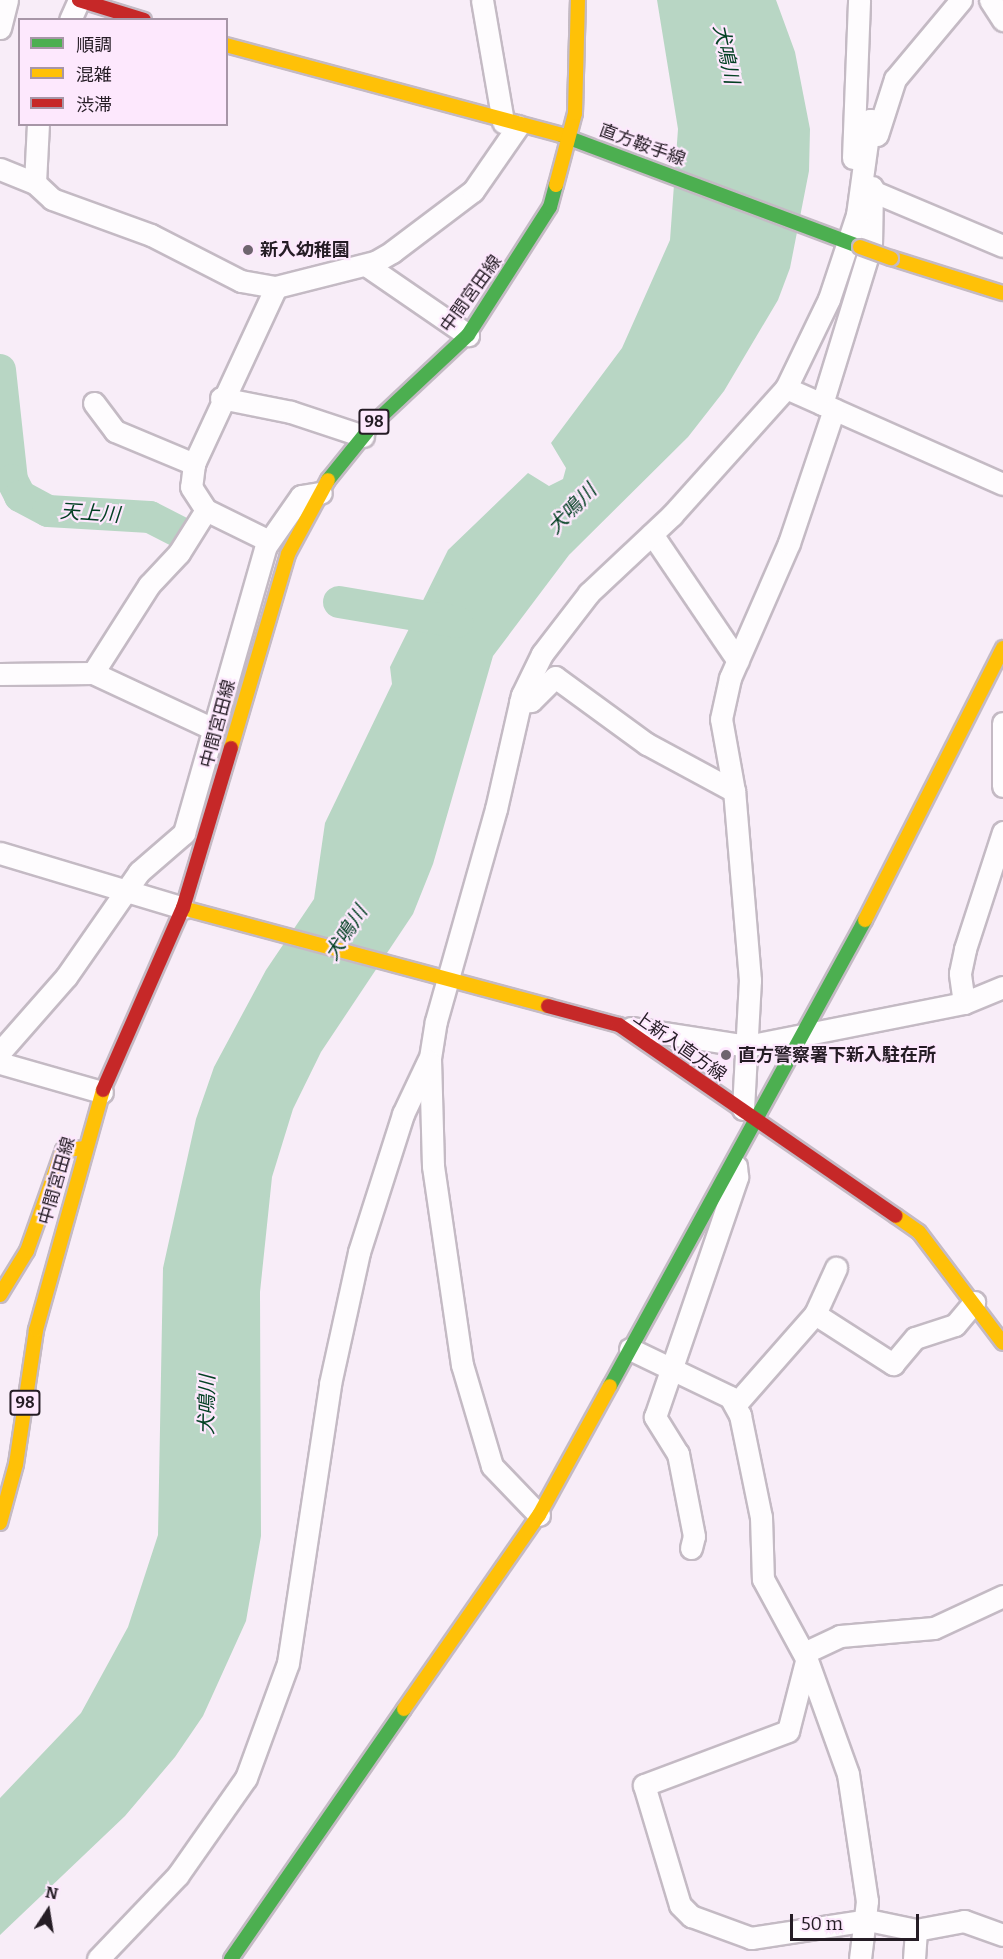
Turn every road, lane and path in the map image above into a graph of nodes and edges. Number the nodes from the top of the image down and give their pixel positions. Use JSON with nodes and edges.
{"nodes":[{"id":1,"x":7,"y":0,"type":"edge"},
{"id":2,"x":79,"y":0,"type":"edge"},
{"id":3,"x":482,"y":0,"type":"edge"},
{"id":4,"x":578,"y":0,"type":"edge"},
{"id":5,"x":860,"y":0,"type":"edge"},
{"id":6,"x":961,"y":0,"type":"edge"},
{"id":7,"x":990,"y":0,"type":"edge"},
{"id":8,"x":71,"y":18,"type":"edge"},
{"id":9,"x":138,"y":18,"type":"edge"},
{"id":10,"x":1003,"y":20,"type":"edge"},
{"id":11,"x":0,"y":28,"type":"edge"},
{"id":12,"x":228,"y":46,"type":"edge"},
{"id":13,"x":880,"y":121,"type":"junction"},
{"id":14,"x":511,"y":124,"type":"junction"},
{"id":15,"x":38,"y":126,"type":"edge"},
{"id":16,"x":570,"y":141,"type":"junction"},
{"id":17,"x":0,"y":169,"type":"edge"},
{"id":18,"x":35,"y":183,"type":"junction"},
{"id":19,"x":872,"y":191,"type":"junction"},
{"id":20,"x":848,"y":242,"type":"junction"},
{"id":21,"x":1003,"y":246,"type":"edge"},
{"id":22,"x":366,"y":265,"type":"junction"},
{"id":23,"x":276,"y":287,"type":"junction"},
{"id":24,"x":1003,"y":293,"type":"edge"},
{"id":25,"x":468,"y":335,"type":"junction"},
{"id":26,"x":786,"y":388,"type":"junction"},
{"id":27,"x":221,"y":398,"type":"junction"},
{"id":28,"x":94,"y":403,"type":"dead end"},
{"id":29,"x":828,"y":406,"type":"junction"},
{"id":30,"x":363,"y":436,"type":"junction"},
{"id":31,"x":194,"y":464,"type":"junction"},
{"id":32,"x":1003,"y":484,"type":"edge"},
{"id":33,"x":321,"y":493,"type":"junction"},
{"id":34,"x":206,"y":510,"type":"junction"},
{"id":35,"x":652,"y":534,"type":"junction"},
{"id":36,"x":269,"y":541,"type":"junction"},
{"id":37,"x":1003,"y":648,"type":"edge"},
{"id":38,"x":738,"y":661,"type":"junction"},
{"id":39,"x":93,"y":673,"type":"junction"},
{"id":40,"x":998,"y":673,"type":"edge"},
{"id":41,"x":0,"y":674,"type":"edge"},
{"id":42,"x":520,"y":702,"type":"junction"},
{"id":43,"x":1003,"y":723,"type":"edge"},
{"id":44,"x":213,"y":729,"type":"junction"},
{"id":45,"x":1003,"y":786,"type":"edge"},
{"id":46,"x":734,"y":791,"type":"junction"},
{"id":47,"x":1003,"y":832,"type":"edge"},
{"id":48,"x":0,"y":853,"type":"edge"},
{"id":49,"x":129,"y":894,"type":"junction"},
{"id":50,"x":183,"y":908,"type":"junction"},
{"id":51,"x":445,"y":976,"type":"junction"},
{"id":52,"x":1003,"y":987,"type":"edge"},
{"id":53,"x":964,"y":1003,"type":"junction"},
{"id":54,"x":619,"y":1026,"type":"junction"},
{"id":55,"x":799,"y":1037,"type":"junction"},
{"id":56,"x":747,"y":1046,"type":"junction"},
{"id":57,"x":0,"y":1052,"type":"edge"},
{"id":58,"x":430,"y":1058,"type":"junction"},
{"id":59,"x":0,"y":1063,"type":"edge"},
{"id":60,"x":102,"y":1092,"type":"junction"},
{"id":61,"x":749,"y":1113,"type":"junction"},
{"id":62,"x":84,"y":1148,"type":"junction"},
{"id":63,"x":735,"y":1160,"type":"junction"},
{"id":64,"x":836,"y":1268,"type":"dead end"},
{"id":65,"x":0,"y":1295,"type":"edge"},
{"id":66,"x":974,"y":1302,"type":"junction"},
{"id":67,"x":815,"y":1314,"type":"junction"},
{"id":68,"x":1003,"y":1343,"type":"edge"},
{"id":69,"x":630,"y":1349,"type":"junction"},
{"id":70,"x":669,"y":1368,"type":"junction"},
{"id":71,"x":735,"y":1405,"type":"junction"},
{"id":72,"x":539,"y":1515,"type":"junction"},
{"id":73,"x":0,"y":1522,"type":"edge"},
{"id":74,"x":691,"y":1548,"type":"dead end"},
{"id":75,"x":1003,"y":1596,"type":"edge"},
{"id":76,"x":805,"y":1657,"type":"junction"},
{"id":77,"x":868,"y":1920,"type":"junction"},
{"id":78,"x":916,"y":1930,"type":"junction"},
{"id":79,"x":1003,"y":1935,"type":"edge"},
{"id":80,"x":98,"y":1959,"type":"edge"},
{"id":81,"x":231,"y":1959,"type":"edge"},
{"id":82,"x":860,"y":1959,"type":"edge"},
{"id":83,"x":914,"y":1959,"type":"edge"}],
"edges":[{"from":1,"to":11,"type":"street"},
{"from":2,"to":8,"type":"street"},
{"from":2,"to":9,"type":"main road"},
{"from":3,"to":14,"type":"street"},
{"from":4,"to":16,"type":"main road","name":"中間宮田線","number":"98"},
{"from":5,"to":20,"type":"street"},
{"from":6,"to":13,"type":"street"},
{"from":7,"to":10,"type":"street"},
{"from":12,"to":14,"type":"main road","name":"直方鞍手線"},
{"from":13,"to":19,"type":"street"},
{"from":13,"to":20,"type":"street"},
{"from":14,"to":16,"type":"main road","name":"直方鞍手線"},
{"from":14,"to":22,"type":"street"},
{"from":15,"to":18,"type":"street"},
{"from":16,"to":20,"type":"main road","name":"直方鞍手線"},
{"from":16,"to":25,"type":"main road","name":"中間宮田線","number":"98"},
{"from":17,"to":18,"type":"street"},
{"from":18,"to":23,"type":"street"},
{"from":19,"to":21,"type":"street"},
{"from":19,"to":29,"type":"street"},
{"from":20,"to":24,"type":"main road","name":"直方鞍手線","bridge":true},
{"from":20,"to":26,"type":"street"},
{"from":22,"to":23,"type":"street"},
{"from":22,"to":25,"type":"street"},
{"from":23,"to":27,"type":"street"},
{"from":25,"to":30,"type":"main road","name":"中間宮田線","number":"98"},
{"from":26,"to":29,"type":"street"},
{"from":26,"to":35,"type":"street"},
{"from":27,"to":30,"type":"street"},
{"from":27,"to":31,"type":"street"},
{"from":28,"to":31,"type":"street"},
{"from":29,"to":32,"type":"street"},
{"from":29,"to":38,"type":"street"},
{"from":30,"to":33,"type":"main road","name":"中間宮田線","number":"98"},
{"from":31,"to":34,"type":"street"},
{"from":33,"to":36,"type":"street"},
{"from":33,"to":50,"type":"main road","name":"中間宮田線","number":"98"},
{"from":34,"to":36,"type":"street"},
{"from":34,"to":39,"type":"street"},
{"from":35,"to":38,"type":"street"},
{"from":35,"to":42,"type":"street"},
{"from":36,"to":44,"type":"street"},
{"from":37,"to":40,"type":"main road"},
{"from":38,"to":46,"type":"street"},
{"from":39,"to":41,"type":"street"},
{"from":39,"to":44,"type":"street"},
{"from":40,"to":55,"type":"main road"},
{"from":42,"to":46,"type":"street"},
{"from":42,"to":51,"type":"street"},
{"from":43,"to":45,"type":"street"},
{"from":44,"to":49,"type":"street"},
{"from":46,"to":56,"type":"street"},
{"from":47,"to":53,"type":"street"},
{"from":48,"to":49,"type":"street"},
{"from":49,"to":50,"type":"street"},
{"from":49,"to":57,"type":"street"},
{"from":50,"to":51,"type":"main road","name":"上新入直方線"},
{"from":50,"to":60,"type":"main road","name":"中間宮田線","number":"98"},
{"from":51,"to":54,"type":"main road","name":"上新入直方線"},
{"from":51,"to":58,"type":"street"},
{"from":52,"to":53,"type":"street"},
{"from":53,"to":55,"type":"street"},
{"from":54,"to":56,"type":"street"},
{"from":54,"to":61,"type":"main road","name":"上新入直方線"},
{"from":55,"to":56,"type":"street"},
{"from":55,"to":61,"type":"main road"},
{"from":56,"to":61,"type":"street"},
{"from":58,"to":72,"type":"street"},
{"from":58,"to":80,"type":"street"},
{"from":59,"to":60,"type":"street"},
{"from":60,"to":62,"type":"main road","name":"中間宮田線","number":"98"},
{"from":61,"to":63,"type":"main road"},
{"from":61,"to":66,"type":"main road","name":"上新入直方線"},
{"from":62,"to":65,"type":"main road"},
{"from":62,"to":73,"type":"main road","name":"中間宮田線","number":"98"},
{"from":63,"to":69,"type":"main road"},
{"from":63,"to":70,"type":"street"},
{"from":64,"to":67,"type":"street"},
{"from":66,"to":67,"type":"street"},
{"from":66,"to":68,"type":"main road","name":"上新入直方線"},
{"from":67,"to":71,"type":"street"},
{"from":69,"to":70,"type":"street"},
{"from":69,"to":72,"type":"main road"},
{"from":70,"to":71,"type":"street"},
{"from":70,"to":74,"type":"street"},
{"from":71,"to":76,"type":"street"},
{"from":72,"to":81,"type":"main road"},
{"from":75,"to":76,"type":"street"},
{"from":76,"to":77,"type":"street"},
{"from":76,"to":77,"type":"street"},
{"from":77,"to":78,"type":"street"},
{"from":77,"to":82,"type":"street"},
{"from":78,"to":79,"type":"street"},
{"from":78,"to":83,"type":"street"}]}
